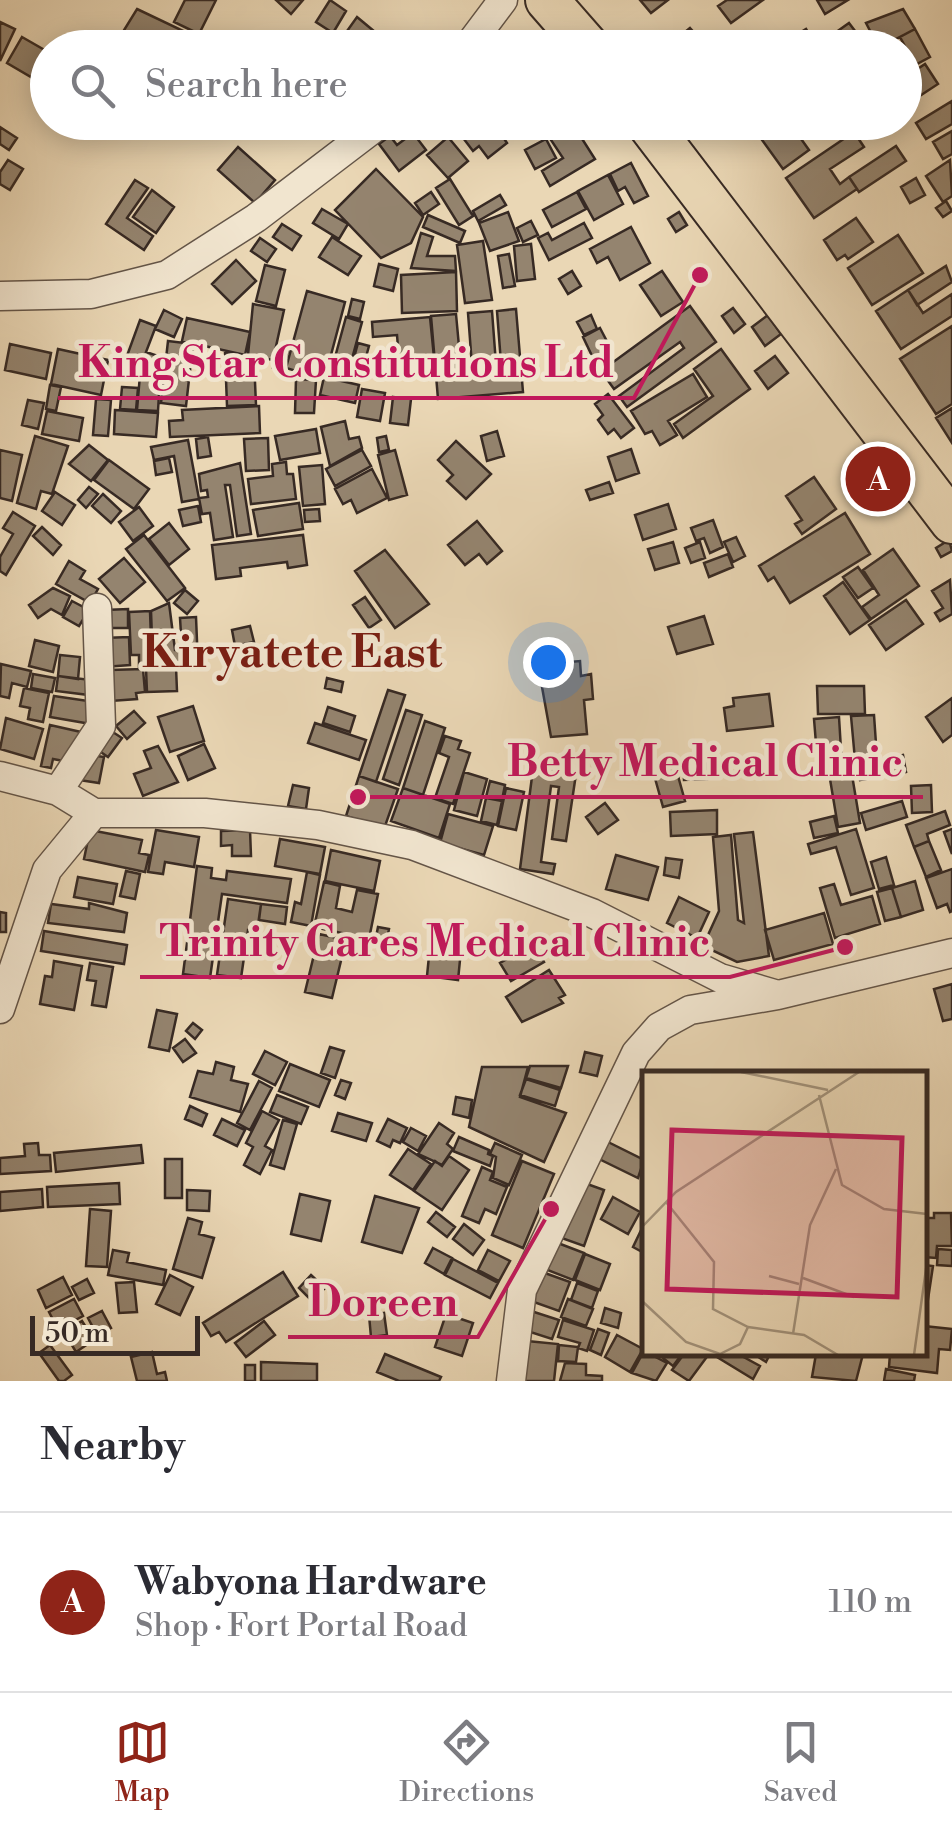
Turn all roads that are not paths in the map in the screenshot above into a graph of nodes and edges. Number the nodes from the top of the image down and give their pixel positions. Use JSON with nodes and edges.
{"nodes":[{"id":1,"x":503,"y":0,"type":"edge"},
{"id":2,"x":547,"y":0,"type":"edge"},
{"id":3,"x":480,"y":30,"type":"edge"},
{"id":4,"x":573,"y":30,"type":"edge"},
{"id":5,"x":358,"y":140,"type":"edge"},
{"id":6,"x":661,"y":140,"type":"edge"},
{"id":7,"x":0,"y":296,"type":"edge"},
{"id":8,"x":952,"y":522,"type":"edge"},
{"id":9,"x":97,"y":608,"type":"dead end"},
{"id":10,"x":0,"y":776,"type":"edge"},
{"id":11,"x":58,"y":791,"type":"junction"},
{"id":12,"x":94,"y":813,"type":"junction"},
{"id":13,"x":952,"y":953,"type":"edge"},
{"id":14,"x":778,"y":995,"type":"junction"},
{"id":15,"x":0,"y":1009,"type":"edge"},
{"id":16,"x":511,"y":1381,"type":"edge"}],
"edges":[{"from":1,"to":3,"type":"street"},
{"from":2,"to":4,"type":"main road"},
{"from":5,"to":7,"type":"street"},
{"from":6,"to":8,"type":"main road"},
{"from":9,"to":11,"type":"street"},
{"from":10,"to":11,"type":"street"},
{"from":11,"to":12,"type":"street"},
{"from":12,"to":14,"type":"street"},
{"from":12,"to":15,"type":"street"},
{"from":13,"to":14,"type":"street"},
{"from":14,"to":16,"type":"street"}]}
